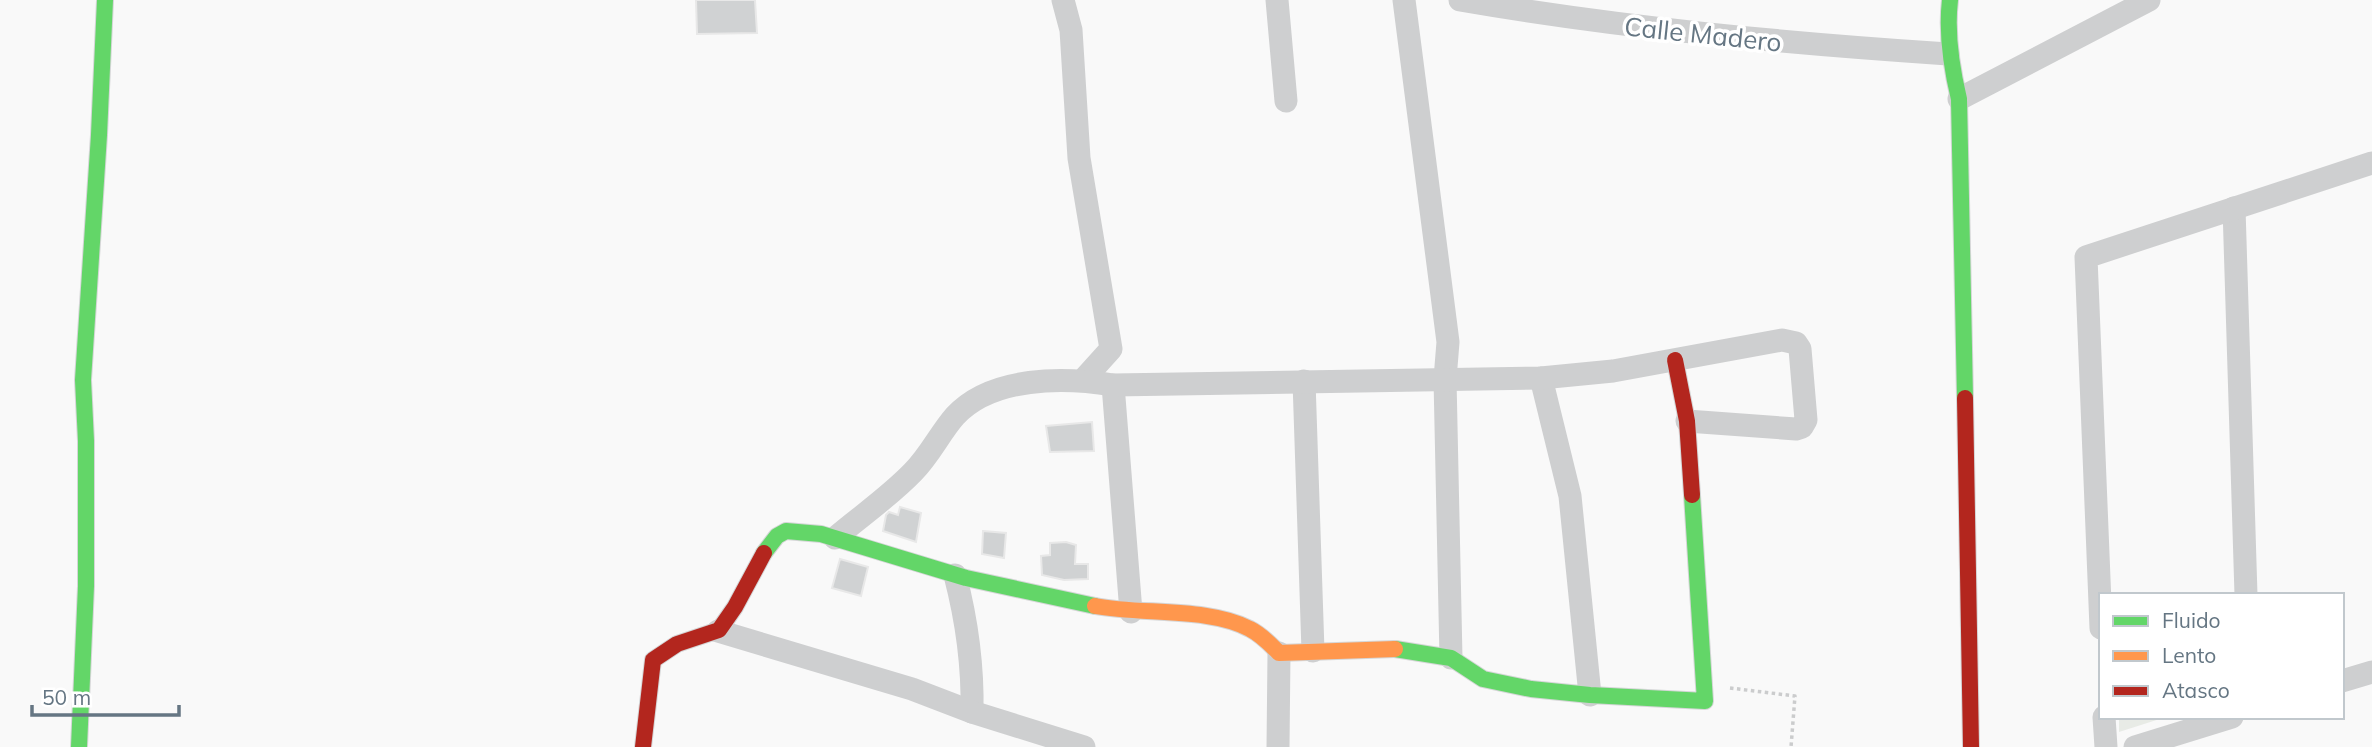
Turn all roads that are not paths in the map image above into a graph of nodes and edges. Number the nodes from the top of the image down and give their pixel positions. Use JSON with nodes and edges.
{"nodes":[{"id":1,"x":105,"y":0,"type":"edge"},
{"id":2,"x":1063,"y":0,"type":"edge"},
{"id":3,"x":1277,"y":0,"type":"edge"},
{"id":4,"x":1405,"y":0,"type":"edge"},
{"id":5,"x":1460,"y":0,"type":"edge"},
{"id":6,"x":1950,"y":0,"type":"edge"},
{"id":7,"x":2149,"y":0,"type":"edge"},
{"id":8,"x":1948,"y":54,"type":"junction"},
{"id":9,"x":1959,"y":99,"type":"junction"},
{"id":10,"x":1286,"y":101,"type":"dead end"},
{"id":11,"x":2372,"y":163,"type":"edge"},
{"id":12,"x":2234,"y":208,"type":"junction"},
{"id":13,"x":1675,"y":360,"type":"junction"},
{"id":14,"x":1541,"y":377,"type":"junction"},
{"id":15,"x":1445,"y":379,"type":"junction"},
{"id":16,"x":1083,"y":380,"type":"junction"},
{"id":17,"x":1304,"y":381,"type":"junction"},
{"id":18,"x":1113,"y":385,"type":"junction"},
{"id":19,"x":1687,"y":421,"type":"junction"},
{"id":20,"x":835,"y":538,"type":"junction"},
{"id":21,"x":954,"y":575,"type":"junction"},
{"id":22,"x":2100,"y":593,"type":"edge"},
{"id":23,"x":2246,"y":593,"type":"edge"},
{"id":24,"x":1131,"y":612,"type":"junction"},
{"id":25,"x":718,"y":632,"type":"junction"},
{"id":26,"x":1313,"y":651,"type":"junction"},
{"id":27,"x":1279,"y":653,"type":"junction"},
{"id":28,"x":1451,"y":658,"type":"junction"},
{"id":29,"x":2372,"y":671,"type":"edge"},
{"id":30,"x":2344,"y":680,"type":"edge"},
{"id":31,"x":1590,"y":695,"type":"junction"},
{"id":32,"x":972,"y":712,"type":"junction"},
{"id":33,"x":2104,"y":719,"type":"edge"},
{"id":34,"x":2226,"y":719,"type":"edge"},
{"id":35,"x":79,"y":747,"type":"edge"},
{"id":36,"x":643,"y":747,"type":"edge"},
{"id":37,"x":1084,"y":747,"type":"edge"},
{"id":38,"x":1278,"y":747,"type":"edge"},
{"id":39,"x":1971,"y":747,"type":"edge"},
{"id":40,"x":2106,"y":747,"type":"edge"},
{"id":41,"x":2135,"y":747,"type":"edge"}],
"edges":[{"from":1,"to":35,"type":"street"},
{"from":2,"to":16,"type":"street"},
{"from":3,"to":10,"type":"street"},
{"from":4,"to":15,"type":"street"},
{"from":5,"to":8,"type":"street","name":"Calle Madero"},
{"from":6,"to":8,"type":"street"},
{"from":7,"to":9,"type":"street"},
{"from":8,"to":9,"type":"street"},
{"from":9,"to":39,"type":"street"},
{"from":11,"to":12,"type":"street"},
{"from":12,"to":22,"type":"street"},
{"from":12,"to":23,"type":"street"},
{"from":13,"to":14,"type":"street"},
{"from":13,"to":19,"type":"street"},
{"from":13,"to":19,"type":"street"},
{"from":14,"to":15,"type":"street"},
{"from":14,"to":31,"type":"street"},
{"from":15,"to":17,"type":"street"},
{"from":15,"to":28,"type":"street"},
{"from":16,"to":18,"type":"street"},
{"from":16,"to":20,"type":"street"},
{"from":17,"to":18,"type":"street"},
{"from":17,"to":26,"type":"street"},
{"from":18,"to":24,"type":"street"},
{"from":19,"to":31,"type":"street"},
{"from":20,"to":21,"type":"street"},
{"from":20,"to":25,"type":"street"},
{"from":21,"to":24,"type":"street"},
{"from":21,"to":32,"type":"street"},
{"from":24,"to":27,"type":"street"},
{"from":25,"to":32,"type":"street"},
{"from":25,"to":36,"type":"street"},
{"from":26,"to":27,"type":"street"},
{"from":26,"to":28,"type":"street"},
{"from":27,"to":38,"type":"street"},
{"from":28,"to":31,"type":"street"},
{"from":29,"to":30,"type":"street"},
{"from":32,"to":37,"type":"street"},
{"from":33,"to":40,"type":"street"},
{"from":34,"to":41,"type":"street"}]}
